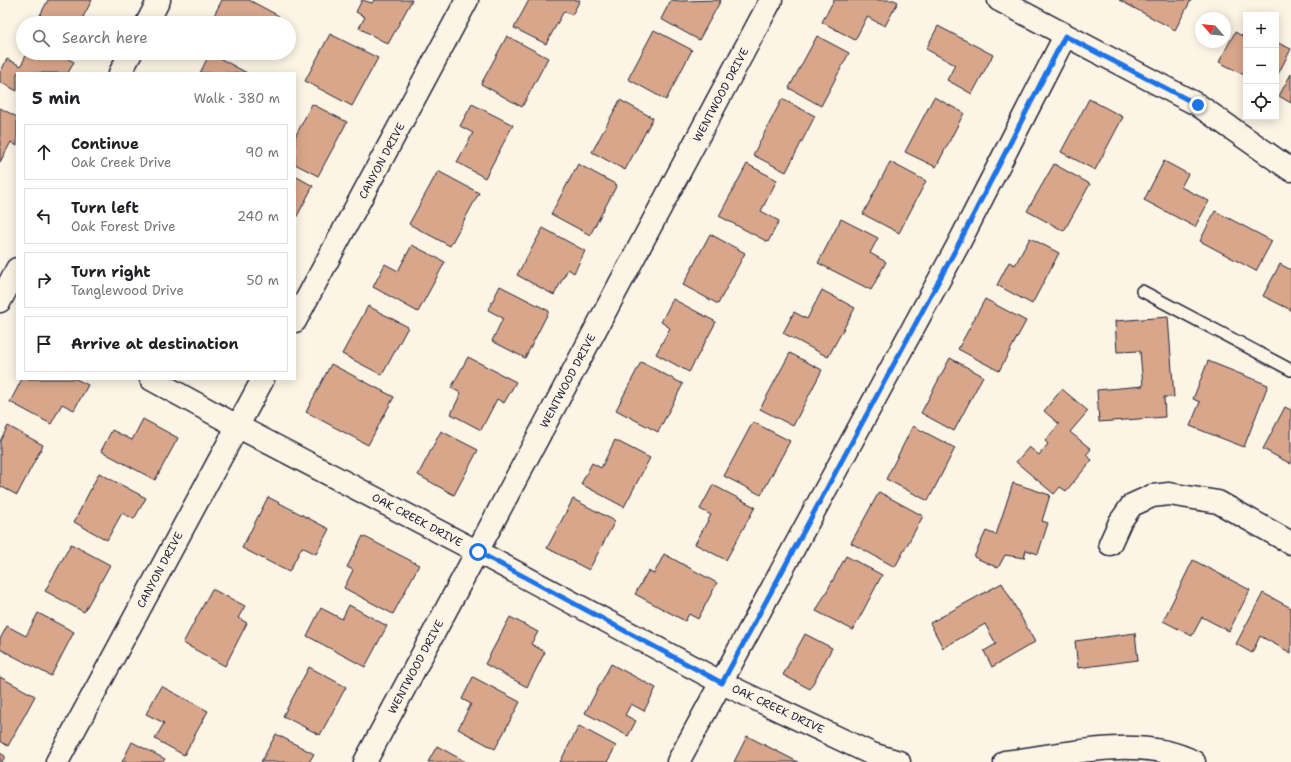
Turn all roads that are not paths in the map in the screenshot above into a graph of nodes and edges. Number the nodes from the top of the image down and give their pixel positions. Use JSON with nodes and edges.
{"nodes":[{"id":1,"x":159,"y":0,"type":"edge"},
{"id":2,"x":466,"y":0,"type":"edge"},
{"id":3,"x":771,"y":0,"type":"edge"},
{"id":4,"x":998,"y":0,"type":"edge"},
{"id":5,"x":151,"y":16,"type":"edge"},
{"id":6,"x":1065,"y":36,"type":"junction"},
{"id":7,"x":127,"y":60,"type":"edge"},
{"id":8,"x":121,"y":72,"type":"edge"},
{"id":9,"x":1291,"y":170,"type":"edge"},
{"id":10,"x":16,"y":272,"type":"edge"},
{"id":11,"x":1142,"y":291,"type":"dead end"},
{"id":12,"x":5,"y":300,"type":"edge"},
{"id":13,"x":296,"y":319,"type":"edge"},
{"id":14,"x":1291,"y":370,"type":"edge"},
{"id":15,"x":154,"y":380,"type":"edge"},
{"id":16,"x":262,"y":380,"type":"edge"},
{"id":17,"x":237,"y":426,"type":"junction"},
{"id":18,"x":1291,"y":543,"type":"edge"},
{"id":19,"x":1110,"y":544,"type":"dead end"},
{"id":20,"x":478,"y":552,"type":"junction"},
{"id":21,"x":722,"y":683,"type":"junction"},
{"id":22,"x":57,"y":762,"type":"edge"},
{"id":23,"x":365,"y":762,"type":"edge"},
{"id":24,"x":678,"y":762,"type":"edge"},
{"id":25,"x":899,"y":762,"type":"edge"},
{"id":26,"x":1005,"y":762,"type":"edge"},
{"id":27,"x":1194,"y":762,"type":"edge"}],
"edges":[{"from":1,"to":5,"type":"street"},
{"from":2,"to":13,"type":"street","name":"CANYON DRIVE"},
{"from":3,"to":20,"type":"street","name":"WENTWOOD DRIVE"},
{"from":4,"to":6,"type":"street"},
{"from":6,"to":9,"type":"street"},
{"from":6,"to":21,"type":"street"},
{"from":7,"to":8,"type":"street"},
{"from":10,"to":12,"type":"street"},
{"from":11,"to":14,"type":"lane"},
{"from":15,"to":17,"type":"street","name":"OAK CREEK DRIVE"},
{"from":16,"to":17,"type":"street","name":"CANYON DRIVE"},
{"from":17,"to":20,"type":"street","name":"OAK CREEK DRIVE"},
{"from":17,"to":22,"type":"street","name":"CANYON DRIVE"},
{"from":18,"to":19,"type":"street"},
{"from":20,"to":21,"type":"street","name":"OAK CREEK DRIVE"},
{"from":20,"to":23,"type":"street","name":"WENTWOOD DRIVE"},
{"from":21,"to":24,"type":"street"},
{"from":21,"to":25,"type":"street","name":"OAK CREEK DRIVE"},
{"from":26,"to":27,"type":"street"}]}
